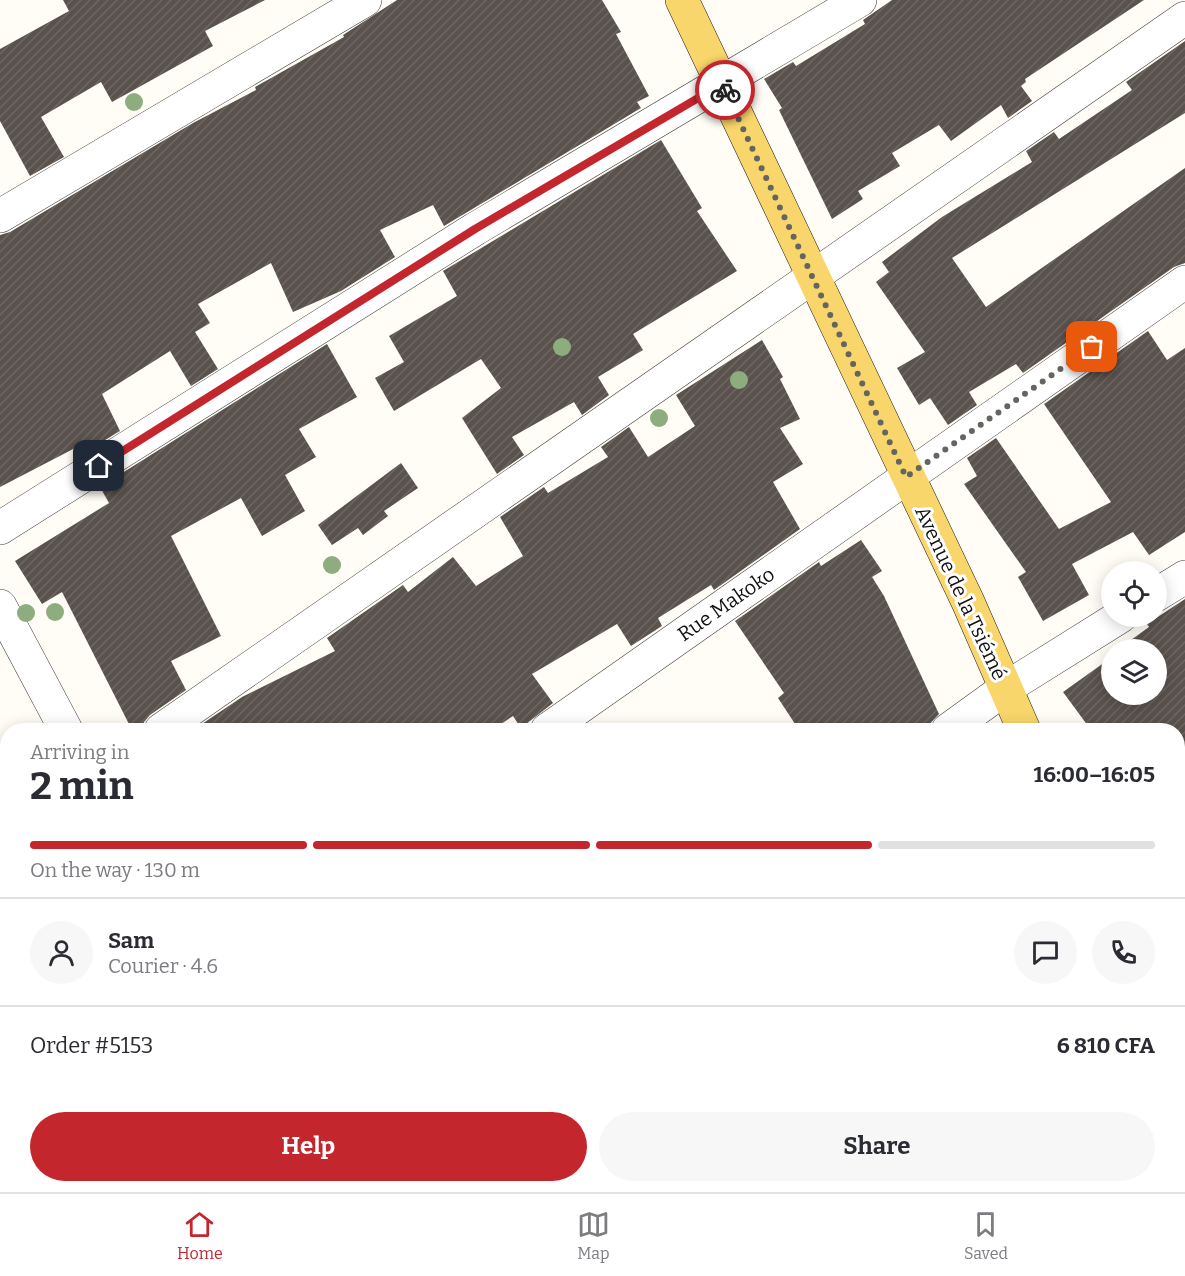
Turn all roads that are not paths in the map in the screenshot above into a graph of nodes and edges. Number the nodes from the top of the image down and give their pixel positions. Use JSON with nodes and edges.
{"nodes":[{"id":1,"x":365,"y":0,"type":"edge"},
{"id":2,"x":681,"y":0,"type":"edge"},
{"id":3,"x":860,"y":0,"type":"edge"},
{"id":4,"x":1185,"y":18,"type":"edge"},
{"id":5,"x":722,"y":84,"type":"junction"},
{"id":6,"x":0,"y":216,"type":"edge"},
{"id":7,"x":813,"y":279,"type":"junction"},
{"id":8,"x":1185,"y":282,"type":"edge"},
{"id":9,"x":906,"y":477,"type":"junction"},
{"id":10,"x":0,"y":528,"type":"edge"},
{"id":11,"x":1185,"y":577,"type":"edge"},
{"id":12,"x":1167,"y":588,"type":"edge"},
{"id":13,"x":0,"y":606,"type":"edge"},
{"id":14,"x":1103,"y":627,"type":"edge"},
{"id":15,"x":1006,"y":688,"type":"junction"},
{"id":16,"x":62,"y":723,"type":"edge"},
{"id":17,"x":171,"y":723,"type":"edge"},
{"id":18,"x":557,"y":723,"type":"edge"},
{"id":19,"x":958,"y":723,"type":"edge"},
{"id":20,"x":1021,"y":723,"type":"edge"}],
"edges":[{"from":1,"to":6,"type":"street"},
{"from":2,"to":5,"type":"main road","name":"Avenue de la Tsiémé"},
{"from":3,"to":5,"type":"street"},
{"from":4,"to":7,"type":"street"},
{"from":5,"to":7,"type":"main road","name":"Avenue de la Tsiémé"},
{"from":5,"to":10,"type":"street"},
{"from":7,"to":9,"type":"main road","name":"Avenue de la Tsiémé"},
{"from":7,"to":17,"type":"street"},
{"from":8,"to":9,"type":"street","name":"Rue Makoko"},
{"from":9,"to":15,"type":"main road","name":"Avenue de la Tsiémé"},
{"from":9,"to":18,"type":"street","name":"Rue Makoko"},
{"from":11,"to":12,"type":"street"},
{"from":13,"to":16,"type":"street"},
{"from":14,"to":15,"type":"street"},
{"from":15,"to":19,"type":"street"},
{"from":15,"to":20,"type":"main road","name":"Avenue de la Tsiémé"}]}
